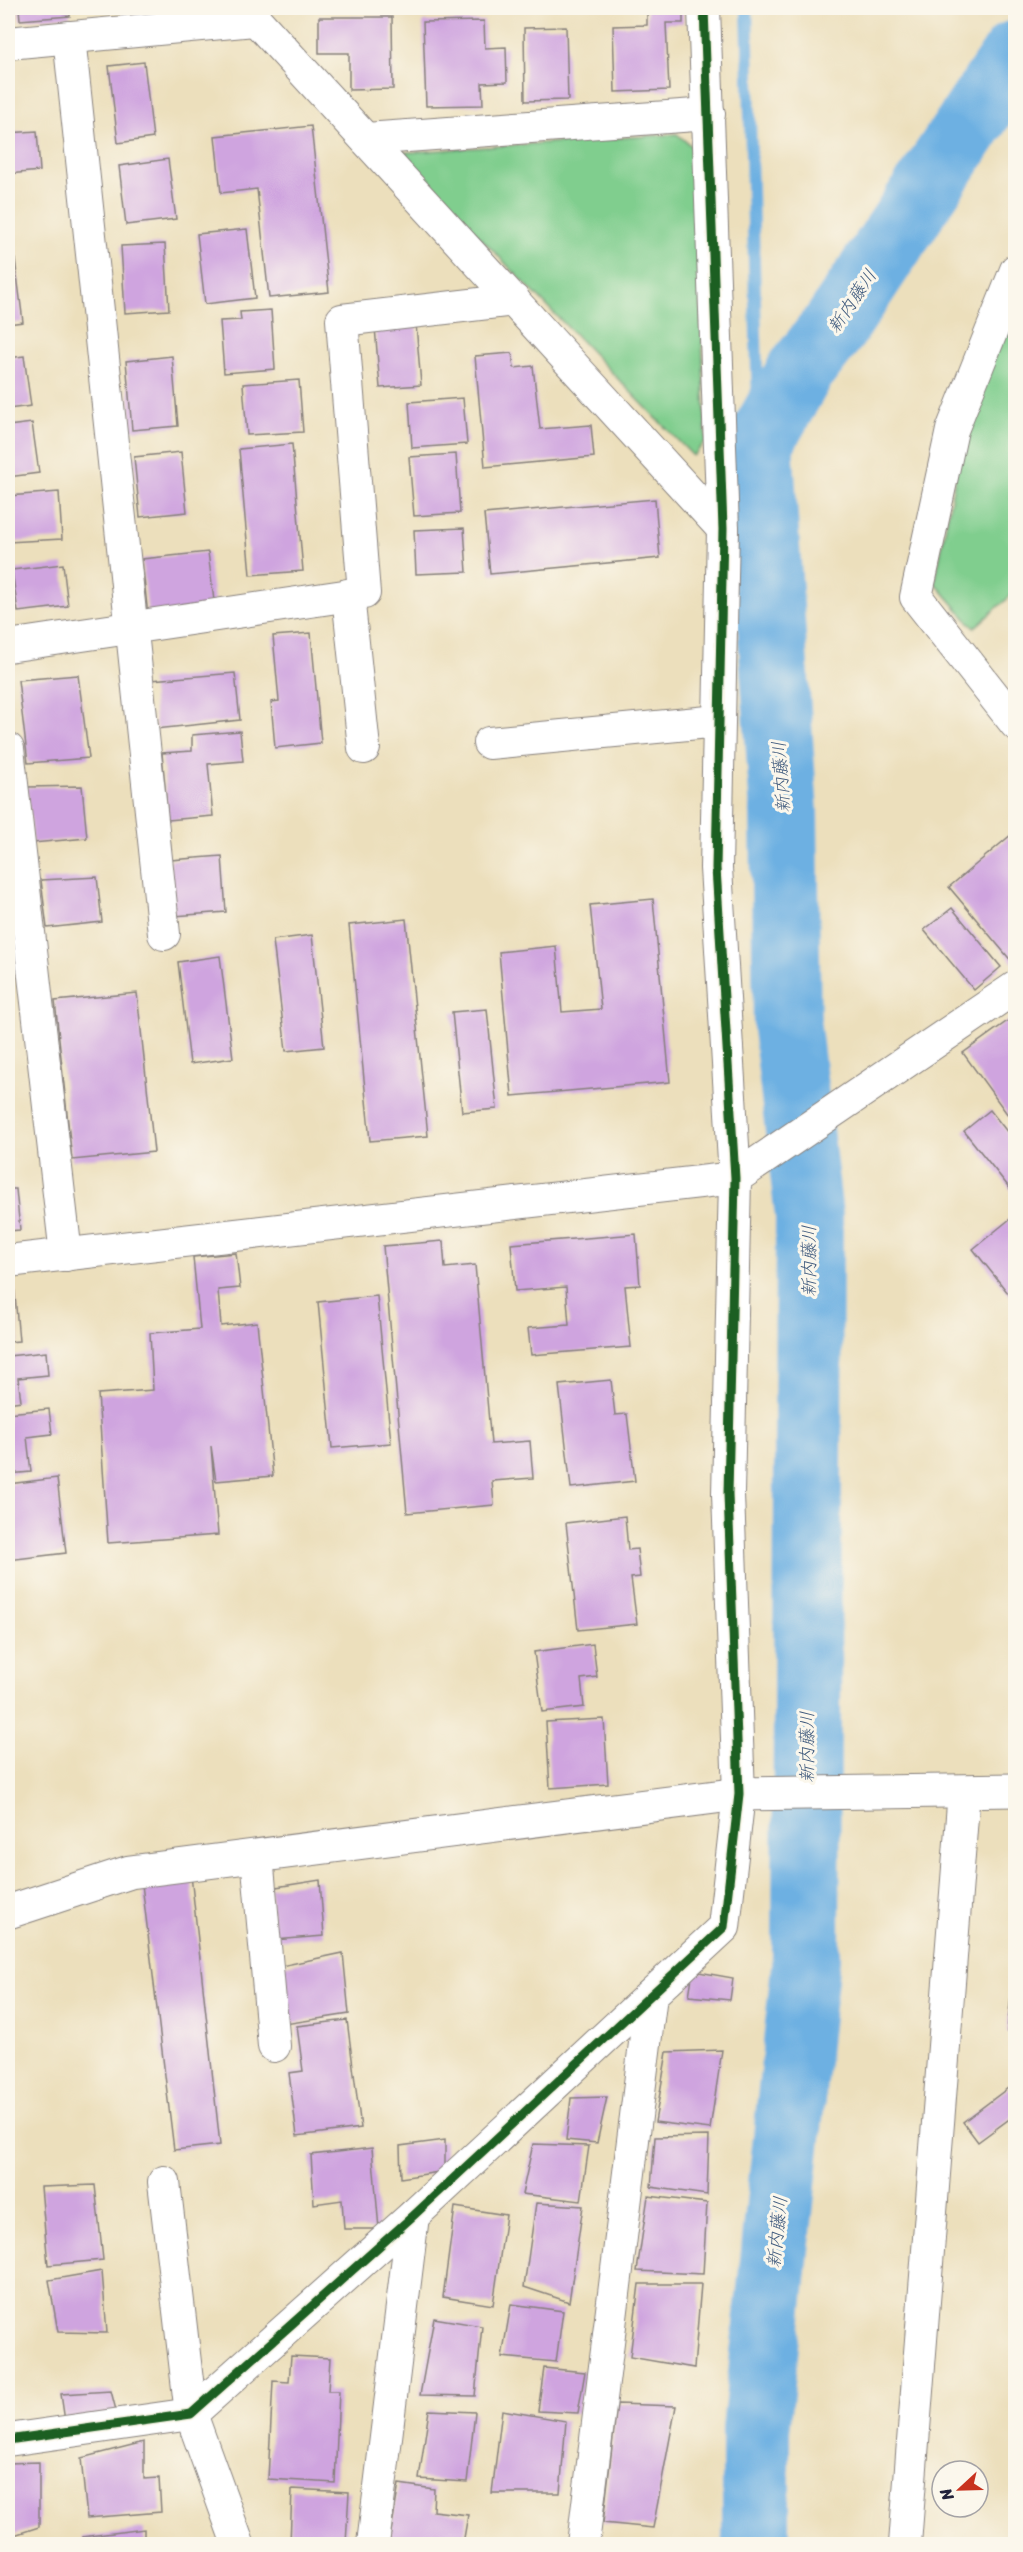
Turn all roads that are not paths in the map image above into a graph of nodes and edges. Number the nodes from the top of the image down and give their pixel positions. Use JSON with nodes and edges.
{"nodes":[{"id":1,"x":704,"y":8,"type":"edge"},
{"id":2,"x":249,"y":14,"type":"edge"},
{"id":3,"x":69,"y":38,"type":"junction"},
{"id":4,"x":8,"y":43,"type":"edge"},
{"id":5,"x":709,"y":114,"type":"junction"},
{"id":6,"x":366,"y":139,"type":"junction"},
{"id":7,"x":1016,"y":270,"type":"edge"},
{"id":8,"x":514,"y":300,"type":"junction"},
{"id":9,"x":723,"y":529,"type":"junction"},
{"id":10,"x":348,"y":595,"type":"junction"},
{"id":11,"x":132,"y":627,"type":"junction"},
{"id":12,"x":8,"y":646,"type":"edge"},
{"id":13,"x":719,"y":721,"type":"junction"},
{"id":14,"x":1016,"y":724,"type":"edge"},
{"id":15,"x":489,"y":743,"type":"dead end"},
{"id":16,"x":364,"y":748,"type":"dead end"},
{"id":17,"x":8,"y":749,"type":"edge"},
{"id":18,"x":164,"y":934,"type":"dead end"},
{"id":19,"x":1016,"y":987,"type":"edge"},
{"id":20,"x":735,"y":1178,"type":"junction"},
{"id":21,"x":66,"y":1255,"type":"junction"},
{"id":22,"x":8,"y":1261,"type":"edge"},
{"id":23,"x":1016,"y":1790,"type":"edge"},
{"id":24,"x":964,"y":1791,"type":"junction"},
{"id":25,"x":739,"y":1794,"type":"junction"},
{"id":26,"x":257,"y":1856,"type":"junction"},
{"id":27,"x":8,"y":1912,"type":"edge"},
{"id":28,"x":651,"y":1995,"type":"junction"},
{"id":29,"x":274,"y":2046,"type":"dead end"},
{"id":30,"x":164,"y":2182,"type":"dead end"},
{"id":31,"x":413,"y":2216,"type":"junction"},
{"id":32,"x":191,"y":2414,"type":"junction"},
{"id":33,"x":8,"y":2440,"type":"edge"},
{"id":34,"x":238,"y":2544,"type":"edge"},
{"id":35,"x":373,"y":2544,"type":"edge"},
{"id":36,"x":583,"y":2544,"type":"edge"},
{"id":37,"x":905,"y":2544,"type":"edge"}],
"edges":[{"from":1,"to":5,"type":"street"},
{"from":2,"to":3,"type":"street"},
{"from":2,"to":6,"type":"street"},
{"from":3,"to":4,"type":"street"},
{"from":3,"to":11,"type":"street"},
{"from":5,"to":6,"type":"street"},
{"from":5,"to":9,"type":"street"},
{"from":6,"to":8,"type":"street"},
{"from":7,"to":14,"type":"street"},
{"from":8,"to":9,"type":"street"},
{"from":8,"to":10,"type":"street"},
{"from":9,"to":13,"type":"street"},
{"from":10,"to":11,"type":"street"},
{"from":10,"to":16,"type":"street"},
{"from":11,"to":12,"type":"street"},
{"from":11,"to":18,"type":"street"},
{"from":13,"to":15,"type":"street"},
{"from":13,"to":20,"type":"street"},
{"from":17,"to":21,"type":"street"},
{"from":19,"to":20,"type":"street"},
{"from":20,"to":21,"type":"street"},
{"from":20,"to":25,"type":"street"},
{"from":21,"to":22,"type":"street"},
{"from":23,"to":24,"type":"street"},
{"from":24,"to":25,"type":"street"},
{"from":24,"to":37,"type":"street"},
{"from":25,"to":26,"type":"street"},
{"from":25,"to":28,"type":"street"},
{"from":26,"to":27,"type":"street"},
{"from":26,"to":29,"type":"street"},
{"from":28,"to":31,"type":"street"},
{"from":28,"to":36,"type":"street"},
{"from":30,"to":32,"type":"street"},
{"from":31,"to":32,"type":"street"},
{"from":31,"to":35,"type":"street"},
{"from":32,"to":33,"type":"street"},
{"from":32,"to":34,"type":"street"}]}
